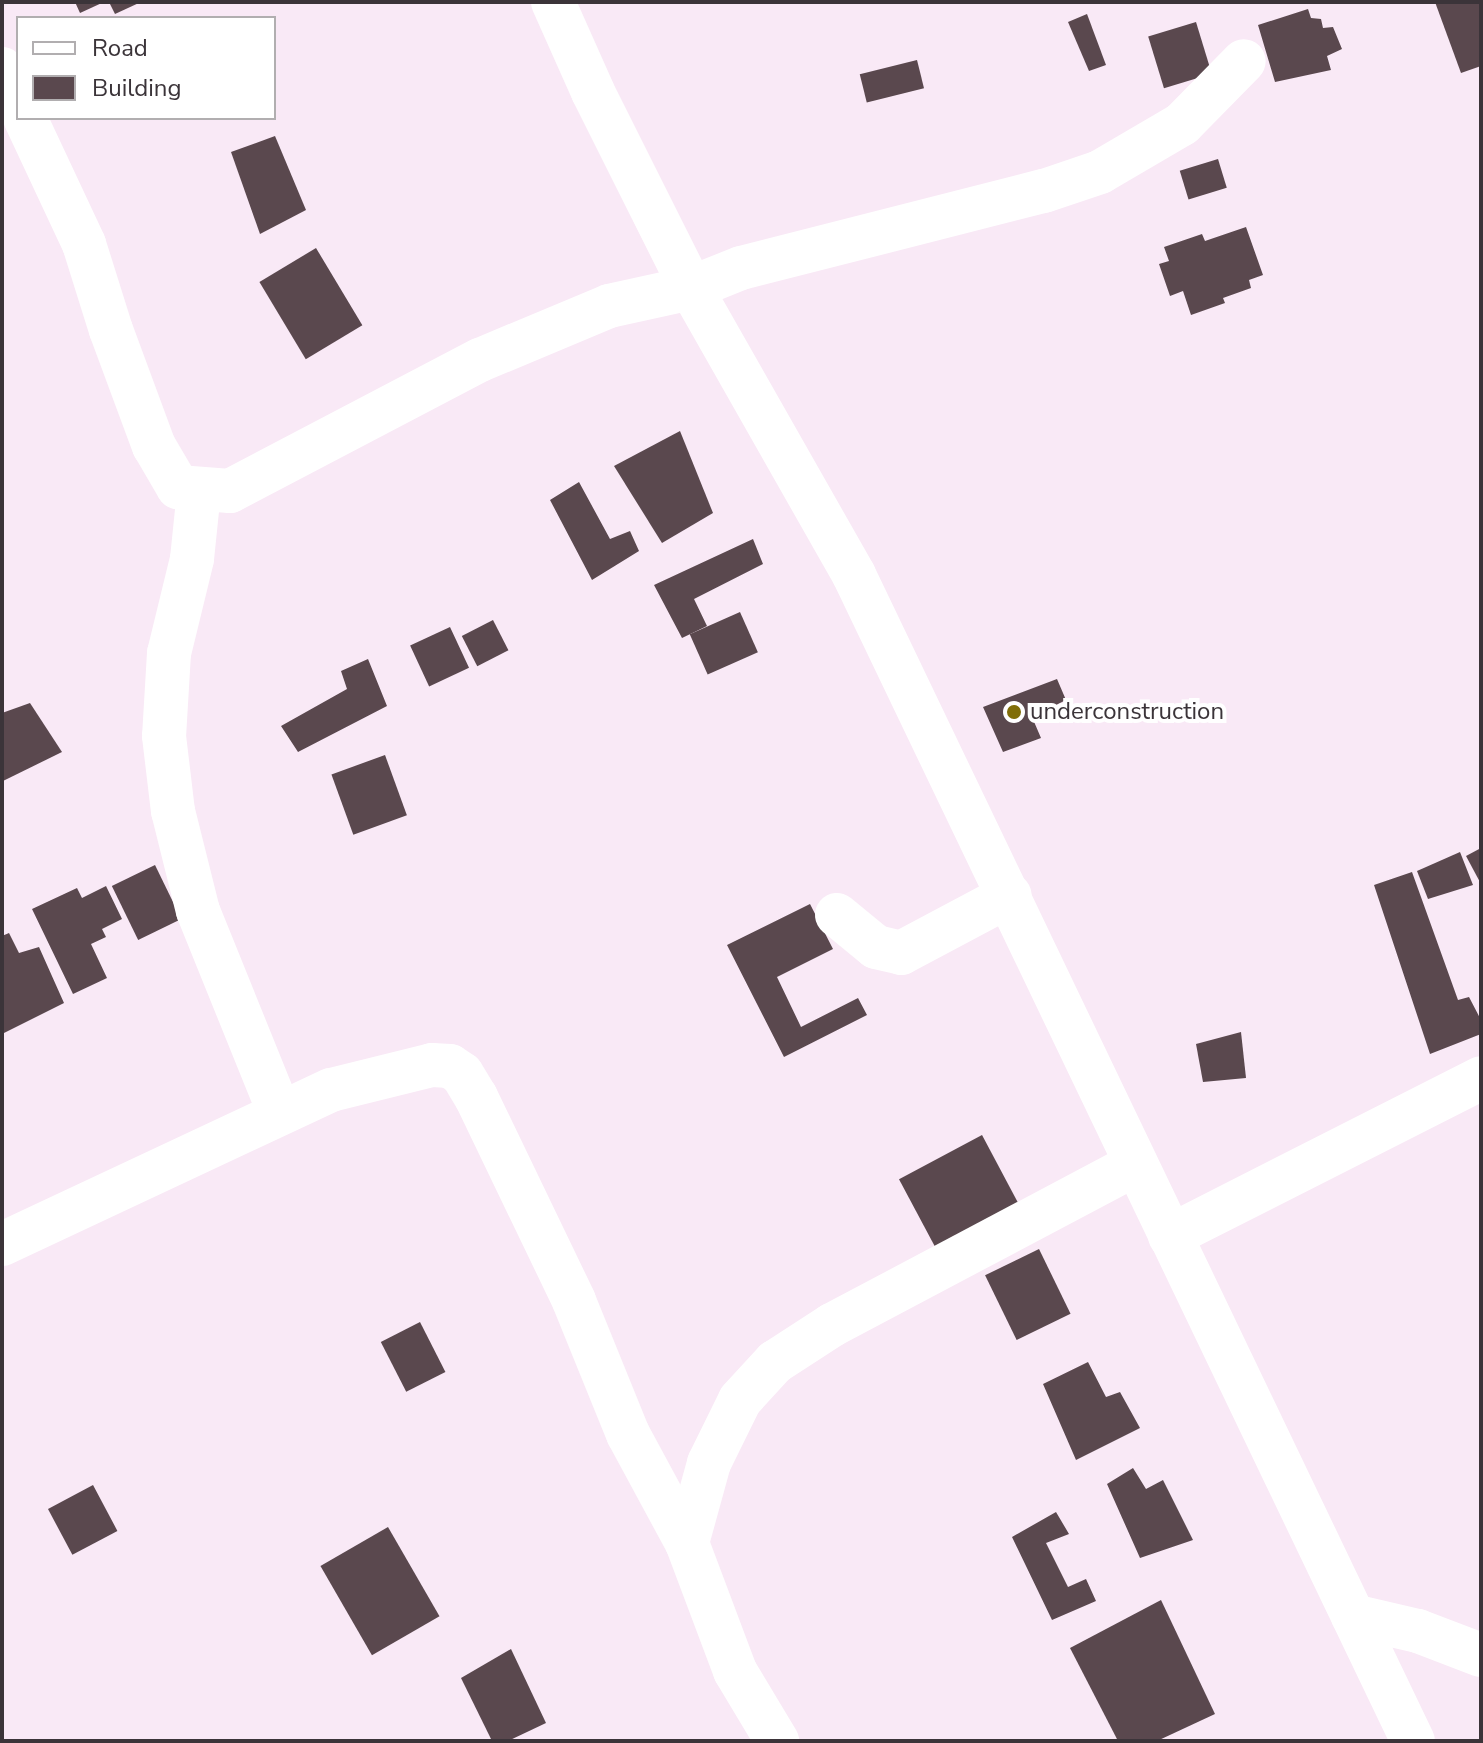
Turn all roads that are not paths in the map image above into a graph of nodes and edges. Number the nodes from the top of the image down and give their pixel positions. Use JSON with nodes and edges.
{"nodes":[{"id":1,"x":553,"y":2,"type":"edge"},
{"id":2,"x":1244,"y":61,"type":"dead end"},
{"id":3,"x":2,"y":69,"type":"edge"},
{"id":4,"x":16,"y":99,"type":"edge"},
{"id":5,"x":26,"y":120,"type":"edge"},
{"id":6,"x":691,"y":288,"type":"junction"},
{"id":7,"x":199,"y":491,"type":"junction"},
{"id":8,"x":1010,"y":895,"type":"junction"},
{"id":9,"x":837,"y":915,"type":"dead end"},
{"id":10,"x":1481,"y":1078,"type":"edge"},
{"id":11,"x":279,"y":1111,"type":"junction"},
{"id":12,"x":1136,"y":1164,"type":"junction"},
{"id":13,"x":1170,"y":1236,"type":"junction"},
{"id":14,"x":2,"y":1244,"type":"edge"},
{"id":15,"x":687,"y":1543,"type":"junction"},
{"id":16,"x":1353,"y":1616,"type":"junction"},
{"id":17,"x":1481,"y":1655,"type":"edge"},
{"id":18,"x":1403,"y":1735,"type":"edge"},
{"id":19,"x":777,"y":1741,"type":"edge"}],
"edges":[{"from":1,"to":6,"type":"street"},
{"from":2,"to":6,"type":"street"},
{"from":3,"to":4,"type":"street"},
{"from":5,"to":7,"type":"street"},
{"from":6,"to":7,"type":"street"},
{"from":6,"to":8,"type":"street"},
{"from":7,"to":11,"type":"street"},
{"from":8,"to":9,"type":"street"},
{"from":8,"to":12,"type":"street"},
{"from":10,"to":13,"type":"street"},
{"from":11,"to":14,"type":"street"},
{"from":11,"to":15,"type":"street"},
{"from":12,"to":13,"type":"street"},
{"from":12,"to":15,"type":"street"},
{"from":13,"to":16,"type":"street"},
{"from":15,"to":19,"type":"street"},
{"from":16,"to":17,"type":"street"},
{"from":16,"to":18,"type":"street"}]}
